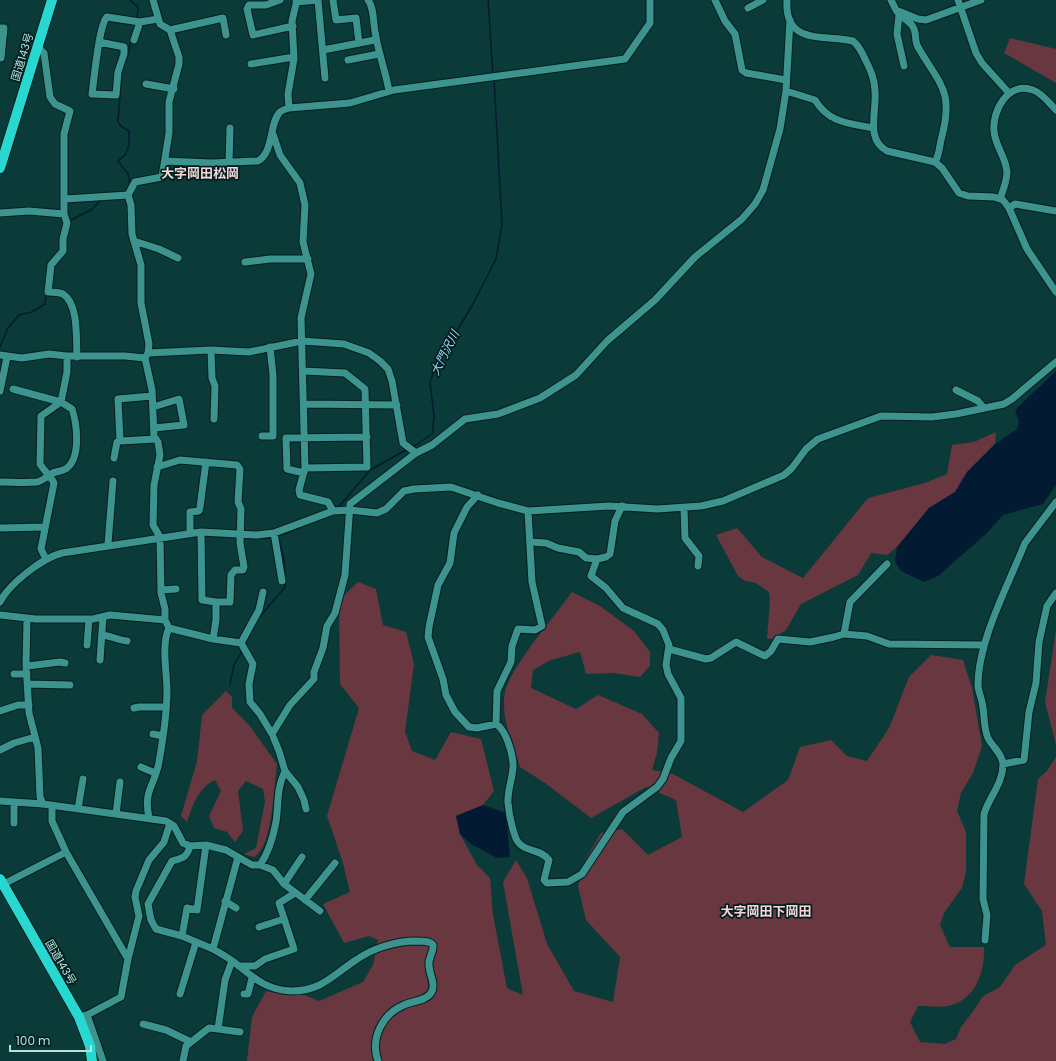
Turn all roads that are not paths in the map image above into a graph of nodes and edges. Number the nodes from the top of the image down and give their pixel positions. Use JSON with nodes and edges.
{"nodes":[{"id":1,"x":52,"y":0,"type":"edge"},
{"id":2,"x":153,"y":0,"type":"edge"},
{"id":3,"x":280,"y":0,"type":"edge"},
{"id":4,"x":318,"y":0,"type":"edge"},
{"id":5,"x":322,"y":0,"type":"edge"},
{"id":6,"x":332,"y":0,"type":"edge"},
{"id":7,"x":368,"y":0,"type":"edge"},
{"id":8,"x":650,"y":0,"type":"edge"},
{"id":9,"x":715,"y":0,"type":"edge"},
{"id":10,"x":763,"y":0,"type":"edge"},
{"id":11,"x":786,"y":0,"type":"edge"},
{"id":12,"x":891,"y":0,"type":"edge"},
{"id":13,"x":958,"y":0,"type":"edge"},
{"id":14,"x":981,"y":0,"type":"edge"},
{"id":15,"x":297,"y":1,"type":"edge"},
{"id":16,"x":961,"y":7,"type":"junction"},
{"id":17,"x":748,"y":8,"type":"dead end"},
{"id":18,"x":898,"y":13,"type":"junction"},
{"id":19,"x":158,"y":19,"type":"junction"},
{"id":20,"x":790,"y":20,"type":"junction"},
{"id":21,"x":138,"y":21,"type":"junction"},
{"id":22,"x":293,"y":26,"type":"junction"},
{"id":23,"x":0,"y":28,"type":"edge"},
{"id":24,"x":170,"y":30,"type":"junction"},
{"id":25,"x":226,"y":35,"type":"dead end"},
{"id":26,"x":134,"y":40,"type":"dead end"},
{"id":27,"x":375,"y":40,"type":"junction"},
{"id":28,"x":99,"y":42,"type":"junction"},
{"id":29,"x":359,"y":43,"type":"junction"},
{"id":30,"x":38,"y":47,"type":"junction"},
{"id":31,"x":323,"y":50,"type":"junction"},
{"id":32,"x":380,"y":54,"type":"junction"},
{"id":33,"x":294,"y":57,"type":"junction"},
{"id":34,"x":0,"y":58,"type":"edge"},
{"id":35,"x":348,"y":60,"type":"dead end"},
{"id":36,"x":251,"y":64,"type":"dead end"},
{"id":37,"x":904,"y":66,"type":"dead end"},
{"id":38,"x":325,"y":78,"type":"dead end"},
{"id":39,"x":786,"y":80,"type":"junction"},
{"id":40,"x":146,"y":84,"type":"dead end"},
{"id":41,"x":174,"y":89,"type":"junction"},
{"id":42,"x":389,"y":91,"type":"junction"},
{"id":43,"x":786,"y":91,"type":"junction"},
{"id":44,"x":1009,"y":93,"type":"junction"},
{"id":45,"x":289,"y":108,"type":"junction"},
{"id":46,"x":1056,"y":110,"type":"edge"},
{"id":47,"x":230,"y":128,"type":"dead end"},
{"id":48,"x":873,"y":128,"type":"junction"},
{"id":49,"x":273,"y":134,"type":"junction"},
{"id":50,"x":165,"y":161,"type":"junction"},
{"id":51,"x":229,"y":162,"type":"junction"},
{"id":52,"x":935,"y":162,"type":"junction"},
{"id":53,"x":0,"y":168,"type":"edge"},
{"id":54,"x":128,"y":195,"type":"junction"},
{"id":55,"x":65,"y":199,"type":"junction"},
{"id":56,"x":1000,"y":199,"type":"junction"},
{"id":57,"x":1009,"y":208,"type":"junction"},
{"id":58,"x":1056,"y":211,"type":"edge"},
{"id":59,"x":0,"y":213,"type":"edge"},
{"id":60,"x":66,"y":219,"type":"junction"},
{"id":61,"x":134,"y":241,"type":"junction"},
{"id":62,"x":178,"y":258,"type":"dead end"},
{"id":63,"x":308,"y":259,"type":"junction"},
{"id":64,"x":245,"y":262,"type":"dead end"},
{"id":65,"x":1056,"y":292,"type":"edge"},
{"id":66,"x":302,"y":341,"type":"junction"},
{"id":67,"x":270,"y":347,"type":"junction"},
{"id":68,"x":211,"y":350,"type":"junction"},
{"id":69,"x":146,"y":355,"type":"junction"},
{"id":70,"x":4,"y":356,"type":"edge"},
{"id":71,"x":67,"y":356,"type":"junction"},
{"id":72,"x":77,"y":357,"type":"junction"},
{"id":73,"x":1056,"y":362,"type":"edge"},
{"id":74,"x":303,"y":372,"type":"junction"},
{"id":75,"x":13,"y":390,"type":"dead end"},
{"id":76,"x":956,"y":390,"type":"dead end"},
{"id":77,"x":0,"y":391,"type":"edge"},
{"id":78,"x":152,"y":396,"type":"junction"},
{"id":79,"x":61,"y":402,"type":"junction"},
{"id":80,"x":304,"y":404,"type":"junction"},
{"id":81,"x":367,"y":405,"type":"junction"},
{"id":82,"x":397,"y":405,"type":"junction"},
{"id":83,"x":153,"y":407,"type":"junction"},
{"id":84,"x":984,"y":408,"type":"junction"},
{"id":85,"x":214,"y":419,"type":"dead end"},
{"id":86,"x":154,"y":428,"type":"junction"},
{"id":87,"x":262,"y":436,"type":"dead end"},
{"id":88,"x":305,"y":437,"type":"junction"},
{"id":89,"x":367,"y":437,"type":"junction"},
{"id":90,"x":156,"y":439,"type":"junction"},
{"id":91,"x":120,"y":441,"type":"junction"},
{"id":92,"x":411,"y":449,"type":"junction"},
{"id":93,"x":114,"y":458,"type":"dead end"},
{"id":94,"x":206,"y":462,"type":"junction"},
{"id":95,"x":157,"y":467,"type":"junction"},
{"id":96,"x":305,"y":471,"type":"junction"},
{"id":97,"x":50,"y":475,"type":"junction"},
{"id":98,"x":113,"y":481,"type":"dead end"},
{"id":99,"x":0,"y":482,"type":"edge"},
{"id":100,"x":478,"y":495,"type":"junction"},
{"id":101,"x":1056,"y":502,"type":"edge"},
{"id":102,"x":622,"y":506,"type":"junction"},
{"id":103,"x":684,"y":508,"type":"junction"},
{"id":104,"x":350,"y":510,"type":"junction"},
{"id":105,"x":333,"y":511,"type":"junction"},
{"id":106,"x":528,"y":511,"type":"junction"},
{"id":107,"x":45,"y":527,"type":"junction"},
{"id":108,"x":1,"y":528,"type":"edge"},
{"id":109,"x":201,"y":532,"type":"junction"},
{"id":110,"x":190,"y":533,"type":"junction"},
{"id":111,"x":274,"y":533,"type":"junction"},
{"id":112,"x":240,"y":534,"type":"junction"},
{"id":113,"x":160,"y":537,"type":"junction"},
{"id":114,"x":530,"y":542,"type":"junction"},
{"id":115,"x":108,"y":544,"type":"junction"},
{"id":116,"x":46,"y":559,"type":"junction"},
{"id":117,"x":597,"y":559,"type":"junction"},
{"id":118,"x":887,"y":564,"type":"dead end"},
{"id":119,"x":698,"y":566,"type":"dead end"},
{"id":120,"x":282,"y":581,"type":"dead end"},
{"id":121,"x":176,"y":589,"type":"dead end"},
{"id":122,"x":161,"y":590,"type":"junction"},
{"id":123,"x":263,"y":592,"type":"dead end"},
{"id":124,"x":1056,"y":593,"type":"edge"},
{"id":125,"x":0,"y":602,"type":"edge"},
{"id":126,"x":216,"y":602,"type":"junction"},
{"id":127,"x":0,"y":615,"type":"edge"},
{"id":128,"x":103,"y":616,"type":"junction"},
{"id":129,"x":26,"y":618,"type":"junction"},
{"id":130,"x":89,"y":619,"type":"junction"},
{"id":131,"x":165,"y":620,"type":"junction"},
{"id":132,"x":169,"y":628,"type":"junction"},
{"id":133,"x":844,"y":634,"type":"junction"},
{"id":134,"x":102,"y":635,"type":"junction"},
{"id":135,"x":212,"y":638,"type":"junction"},
{"id":136,"x":127,"y":641,"type":"dead end"},
{"id":137,"x":241,"y":643,"type":"junction"},
{"id":138,"x":87,"y":645,"type":"dead end"},
{"id":139,"x":984,"y":645,"type":"junction"},
{"id":140,"x":669,"y":649,"type":"junction"},
{"id":141,"x":100,"y":660,"type":"dead end"},
{"id":142,"x":65,"y":663,"type":"dead end"},
{"id":143,"x":27,"y":666,"type":"junction"},
{"id":144,"x":14,"y":674,"type":"dead end"},
{"id":145,"x":27,"y":674,"type":"junction"},
{"id":146,"x":28,"y":684,"type":"junction"},
{"id":147,"x":70,"y":685,"type":"dead end"},
{"id":148,"x":29,"y":705,"type":"junction"},
{"id":149,"x":166,"y":707,"type":"junction"},
{"id":150,"x":134,"y":708,"type":"dead end"},
{"id":151,"x":0,"y":709,"type":"edge"},
{"id":152,"x":496,"y":724,"type":"junction"},
{"id":153,"x":153,"y":734,"type":"dead end"},
{"id":154,"x":272,"y":734,"type":"junction"},
{"id":155,"x":163,"y":736,"type":"junction"},
{"id":156,"x":35,"y":738,"type":"junction"},
{"id":157,"x":0,"y":750,"type":"edge"},
{"id":158,"x":1003,"y":764,"type":"junction"},
{"id":159,"x":141,"y":767,"type":"dead end"},
{"id":160,"x":285,"y":771,"type":"junction"},
{"id":161,"x":155,"y":773,"type":"junction"},
{"id":162,"x":83,"y":778,"type":"dead end"},
{"id":163,"x":120,"y":782,"type":"dead end"},
{"id":164,"x":0,"y":801,"type":"edge"},
{"id":165,"x":14,"y":802,"type":"junction"},
{"id":166,"x":44,"y":804,"type":"junction"},
{"id":167,"x":52,"y":806,"type":"junction"},
{"id":168,"x":78,"y":809,"type":"junction"},
{"id":169,"x":306,"y":809,"type":"dead end"},
{"id":170,"x":116,"y":814,"type":"junction"},
{"id":171,"x":149,"y":818,"type":"junction"},
{"id":172,"x":14,"y":823,"type":"dead end"},
{"id":173,"x":170,"y":823,"type":"junction"},
{"id":174,"x":206,"y":845,"type":"junction"},
{"id":175,"x":190,"y":846,"type":"junction"},
{"id":176,"x":66,"y":852,"type":"junction"},
{"id":177,"x":238,"y":857,"type":"junction"},
{"id":178,"x":302,"y":857,"type":"dead end"},
{"id":179,"x":335,"y":863,"type":"dead end"},
{"id":180,"x":260,"y":865,"type":"junction"},
{"id":181,"x":1,"y":884,"type":"edge"},
{"id":182,"x":284,"y":884,"type":"junction"},
{"id":183,"x":296,"y":893,"type":"junction"},
{"id":184,"x":304,"y":900,"type":"junction"},
{"id":185,"x":225,"y":901,"type":"junction"},
{"id":186,"x":136,"y":904,"type":"junction"},
{"id":187,"x":148,"y":904,"type":"junction"},
{"id":188,"x":236,"y":908,"type":"dead end"},
{"id":189,"x":320,"y":912,"type":"dead end"},
{"id":190,"x":284,"y":919,"type":"junction"},
{"id":191,"x":259,"y":927,"type":"dead end"},
{"id":192,"x":182,"y":936,"type":"junction"},
{"id":193,"x":985,"y":940,"type":"dead end"},
{"id":194,"x":196,"y":942,"type":"junction"},
{"id":195,"x":213,"y":949,"type":"junction"},
{"id":196,"x":128,"y":959,"type":"junction"},
{"id":197,"x":232,"y":961,"type":"junction"},
{"id":198,"x":239,"y":966,"type":"junction"},
{"id":199,"x":252,"y":978,"type":"junction"},
{"id":200,"x":180,"y":994,"type":"dead end"},
{"id":201,"x":244,"y":994,"type":"dead end"},
{"id":202,"x":83,"y":1016,"type":"junction"},
{"id":203,"x":143,"y":1024,"type":"dead end"},
{"id":204,"x":218,"y":1029,"type":"junction"},
{"id":205,"x":240,"y":1032,"type":"dead end"},
{"id":206,"x":191,"y":1042,"type":"junction"},
{"id":207,"x":92,"y":1061,"type":"edge"},
{"id":208,"x":103,"y":1061,"type":"edge"},
{"id":209,"x":183,"y":1061,"type":"edge"},
{"id":210,"x":378,"y":1061,"type":"edge"}],
"edges":[{"from":1,"to":30,"type":"highway","name":"国道143号"},
{"from":2,"to":19,"type":"street"},
{"from":3,"to":22,"type":"street"},
{"from":4,"to":5,"type":"street"},
{"from":4,"to":15,"type":"street"},
{"from":4,"to":31,"type":"street"},
{"from":6,"to":29,"type":"street"},
{"from":7,"to":27,"type":"street"},
{"from":8,"to":42,"type":"street"},
{"from":9,"to":39,"type":"street"},
{"from":10,"to":17,"type":"street"},
{"from":11,"to":20,"type":"street"},
{"from":12,"to":18,"type":"street"},
{"from":13,"to":16,"type":"street"},
{"from":14,"to":16,"type":"street"},
{"from":15,"to":22,"type":"street"},
{"from":16,"to":18,"type":"street"},
{"from":16,"to":44,"type":"street"},
{"from":18,"to":37,"type":"street"},
{"from":18,"to":52,"type":"street"},
{"from":19,"to":21,"type":"street"},
{"from":19,"to":24,"type":"street"},
{"from":20,"to":39,"type":"street"},
{"from":20,"to":48,"type":"street"},
{"from":21,"to":26,"type":"street"},
{"from":21,"to":28,"type":"street"},
{"from":22,"to":33,"type":"street"},
{"from":23,"to":34,"type":"street"},
{"from":24,"to":25,"type":"street"},
{"from":24,"to":41,"type":"street"},
{"from":27,"to":29,"type":"street"},
{"from":27,"to":32,"type":"street"},
{"from":28,"to":28,"type":"street"},
{"from":29,"to":31,"type":"street"},
{"from":30,"to":53,"type":"highway","name":"国道143号"},
{"from":30,"to":55,"type":"street"},
{"from":31,"to":38,"type":"street"},
{"from":32,"to":35,"type":"street"},
{"from":32,"to":42,"type":"street"},
{"from":33,"to":36,"type":"street"},
{"from":33,"to":45,"type":"street"},
{"from":39,"to":43,"type":"street"},
{"from":40,"to":41,"type":"street"},
{"from":41,"to":50,"type":"street"},
{"from":42,"to":45,"type":"street"},
{"from":43,"to":48,"type":"street"},
{"from":43,"to":92,"type":"street"},
{"from":44,"to":46,"type":"street"},
{"from":44,"to":56,"type":"street"},
{"from":45,"to":49,"type":"street"},
{"from":47,"to":51,"type":"street"},
{"from":48,"to":52,"type":"street"},
{"from":49,"to":51,"type":"street"},
{"from":49,"to":63,"type":"street"},
{"from":50,"to":51,"type":"street"},
{"from":50,"to":54,"type":"street"},
{"from":52,"to":56,"type":"street"},
{"from":54,"to":55,"type":"street"},
{"from":54,"to":61,"type":"street"},
{"from":55,"to":60,"type":"street"},
{"from":56,"to":57,"type":"street"},
{"from":57,"to":58,"type":"street"},
{"from":57,"to":65,"type":"street"},
{"from":59,"to":60,"type":"street"},
{"from":60,"to":72,"type":"street"},
{"from":61,"to":62,"type":"street"},
{"from":61,"to":69,"type":"street"},
{"from":63,"to":64,"type":"street"},
{"from":63,"to":66,"type":"street"},
{"from":66,"to":67,"type":"street"},
{"from":66,"to":74,"type":"street"},
{"from":66,"to":82,"type":"street"},
{"from":67,"to":68,"type":"street"},
{"from":67,"to":87,"type":"street"},
{"from":68,"to":69,"type":"street"},
{"from":68,"to":85,"type":"street"},
{"from":69,"to":72,"type":"street"},
{"from":69,"to":78,"type":"street"},
{"from":70,"to":71,"type":"street"},
{"from":70,"to":77,"type":"street"},
{"from":71,"to":72,"type":"street"},
{"from":71,"to":79,"type":"street"},
{"from":73,"to":84,"type":"street"},
{"from":74,"to":80,"type":"street"},
{"from":74,"to":81,"type":"street"},
{"from":75,"to":79,"type":"street"},
{"from":76,"to":84,"type":"street"},
{"from":78,"to":83,"type":"street"},
{"from":78,"to":91,"type":"street"},
{"from":79,"to":97,"type":"street"},
{"from":79,"to":97,"type":"street"},
{"from":80,"to":81,"type":"street"},
{"from":80,"to":88,"type":"street"},
{"from":81,"to":82,"type":"street"},
{"from":81,"to":89,"type":"street"},
{"from":82,"to":92,"type":"street"},
{"from":83,"to":86,"type":"street"},
{"from":83,"to":86,"type":"street"},
{"from":84,"to":103,"type":"street"},
{"from":86,"to":90,"type":"street"},
{"from":88,"to":89,"type":"street"},
{"from":88,"to":96,"type":"street"},
{"from":88,"to":96,"type":"street"},
{"from":89,"to":96,"type":"street"},
{"from":90,"to":91,"type":"street"},
{"from":90,"to":95,"type":"street"},
{"from":91,"to":93,"type":"street"},
{"from":92,"to":104,"type":"street"},
{"from":94,"to":95,"type":"street"},
{"from":94,"to":110,"type":"street"},
{"from":94,"to":112,"type":"street"},
{"from":95,"to":113,"type":"street"},
{"from":96,"to":105,"type":"street"},
{"from":97,"to":99,"type":"street"},
{"from":97,"to":107,"type":"street"},
{"from":98,"to":115,"type":"street"},
{"from":100,"to":104,"type":"street"},
{"from":100,"to":106,"type":"street"},
{"from":100,"to":152,"type":"street"},
{"from":101,"to":139,"type":"street"},
{"from":102,"to":103,"type":"street"},
{"from":102,"to":106,"type":"street"},
{"from":102,"to":117,"type":"street"},
{"from":103,"to":119,"type":"street"},
{"from":104,"to":105,"type":"street"},
{"from":104,"to":154,"type":"street"},
{"from":105,"to":111,"type":"street"},
{"from":106,"to":114,"type":"street"},
{"from":107,"to":108,"type":"street"},
{"from":107,"to":116,"type":"street"},
{"from":109,"to":110,"type":"street"},
{"from":109,"to":112,"type":"street"},
{"from":109,"to":126,"type":"street"},
{"from":110,"to":113,"type":"street"},
{"from":111,"to":112,"type":"street"},
{"from":111,"to":120,"type":"street"},
{"from":112,"to":126,"type":"street"},
{"from":113,"to":115,"type":"street"},
{"from":113,"to":122,"type":"street"},
{"from":114,"to":117,"type":"street"},
{"from":114,"to":152,"type":"street"},
{"from":115,"to":116,"type":"street"},
{"from":116,"to":125,"type":"street"},
{"from":117,"to":140,"type":"street"},
{"from":118,"to":133,"type":"street"},
{"from":121,"to":122,"type":"street"},
{"from":122,"to":131,"type":"street"},
{"from":123,"to":137,"type":"street"},
{"from":124,"to":158,"type":"street"},
{"from":126,"to":135,"type":"street"},
{"from":127,"to":129,"type":"street"},
{"from":128,"to":130,"type":"street"},
{"from":128,"to":131,"type":"street"},
{"from":128,"to":134,"type":"street"},
{"from":129,"to":130,"type":"street"},
{"from":129,"to":143,"type":"street"},
{"from":130,"to":138,"type":"street"},
{"from":131,"to":132,"type":"street"},
{"from":132,"to":135,"type":"street"},
{"from":132,"to":149,"type":"street"},
{"from":133,"to":139,"type":"street"},
{"from":133,"to":140,"type":"street"},
{"from":134,"to":136,"type":"street"},
{"from":134,"to":141,"type":"street"},
{"from":135,"to":137,"type":"street"},
{"from":137,"to":154,"type":"street"},
{"from":139,"to":158,"type":"street"},
{"from":140,"to":152,"type":"street"},
{"from":142,"to":143,"type":"street"},
{"from":143,"to":145,"type":"street"},
{"from":144,"to":145,"type":"street"},
{"from":145,"to":146,"type":"street"},
{"from":146,"to":147,"type":"street"},
{"from":146,"to":148,"type":"street"},
{"from":148,"to":151,"type":"street"},
{"from":148,"to":156,"type":"street"},
{"from":149,"to":150,"type":"street"},
{"from":149,"to":155,"type":"street"},
{"from":153,"to":155,"type":"street"},
{"from":154,"to":160,"type":"street"},
{"from":155,"to":161,"type":"street"},
{"from":156,"to":157,"type":"street"},
{"from":156,"to":166,"type":"street"},
{"from":158,"to":193,"type":"street"},
{"from":159,"to":161,"type":"street"},
{"from":160,"to":169,"type":"street"},
{"from":160,"to":180,"type":"street"},
{"from":161,"to":171,"type":"street"},
{"from":162,"to":168,"type":"street"},
{"from":163,"to":170,"type":"street"},
{"from":164,"to":165,"type":"street"},
{"from":165,"to":166,"type":"street"},
{"from":165,"to":172,"type":"street"},
{"from":166,"to":167,"type":"street"},
{"from":167,"to":168,"type":"street"},
{"from":167,"to":176,"type":"street"},
{"from":168,"to":170,"type":"street"},
{"from":170,"to":171,"type":"street"},
{"from":171,"to":173,"type":"street"},
{"from":173,"to":175,"type":"street"},
{"from":173,"to":186,"type":"street"},
{"from":174,"to":175,"type":"street"},
{"from":174,"to":177,"type":"street"},
{"from":174,"to":192,"type":"street"},
{"from":175,"to":187,"type":"street"},
{"from":176,"to":181,"type":"street"},
{"from":176,"to":196,"type":"street"},
{"from":177,"to":180,"type":"street"},
{"from":177,"to":185,"type":"street"},
{"from":178,"to":182,"type":"street"},
{"from":179,"to":184,"type":"street"},
{"from":180,"to":182,"type":"street"},
{"from":181,"to":202,"type":"highway","name":"国道143号"},
{"from":182,"to":183,"type":"street"},
{"from":183,"to":184,"type":"street"},
{"from":183,"to":190,"type":"street"},
{"from":184,"to":189,"type":"street"},
{"from":185,"to":188,"type":"street"},
{"from":185,"to":195,"type":"street"},
{"from":186,"to":187,"type":"street"},
{"from":186,"to":196,"type":"street"},
{"from":187,"to":192,"type":"street"},
{"from":190,"to":191,"type":"street"},
{"from":190,"to":198,"type":"street"},
{"from":192,"to":194,"type":"street"},
{"from":194,"to":195,"type":"street"},
{"from":194,"to":200,"type":"street"},
{"from":195,"to":197,"type":"street"},
{"from":196,"to":202,"type":"street"},
{"from":197,"to":198,"type":"street"},
{"from":197,"to":204,"type":"street"},
{"from":198,"to":199,"type":"street"},
{"from":199,"to":201,"type":"street"},
{"from":199,"to":210,"type":"street"},
{"from":202,"to":207,"type":"highway","name":"国道143号"},
{"from":202,"to":208,"type":"street"},
{"from":203,"to":206,"type":"street"},
{"from":204,"to":205,"type":"street"},
{"from":204,"to":206,"type":"street"},
{"from":206,"to":209,"type":"street"}]}
